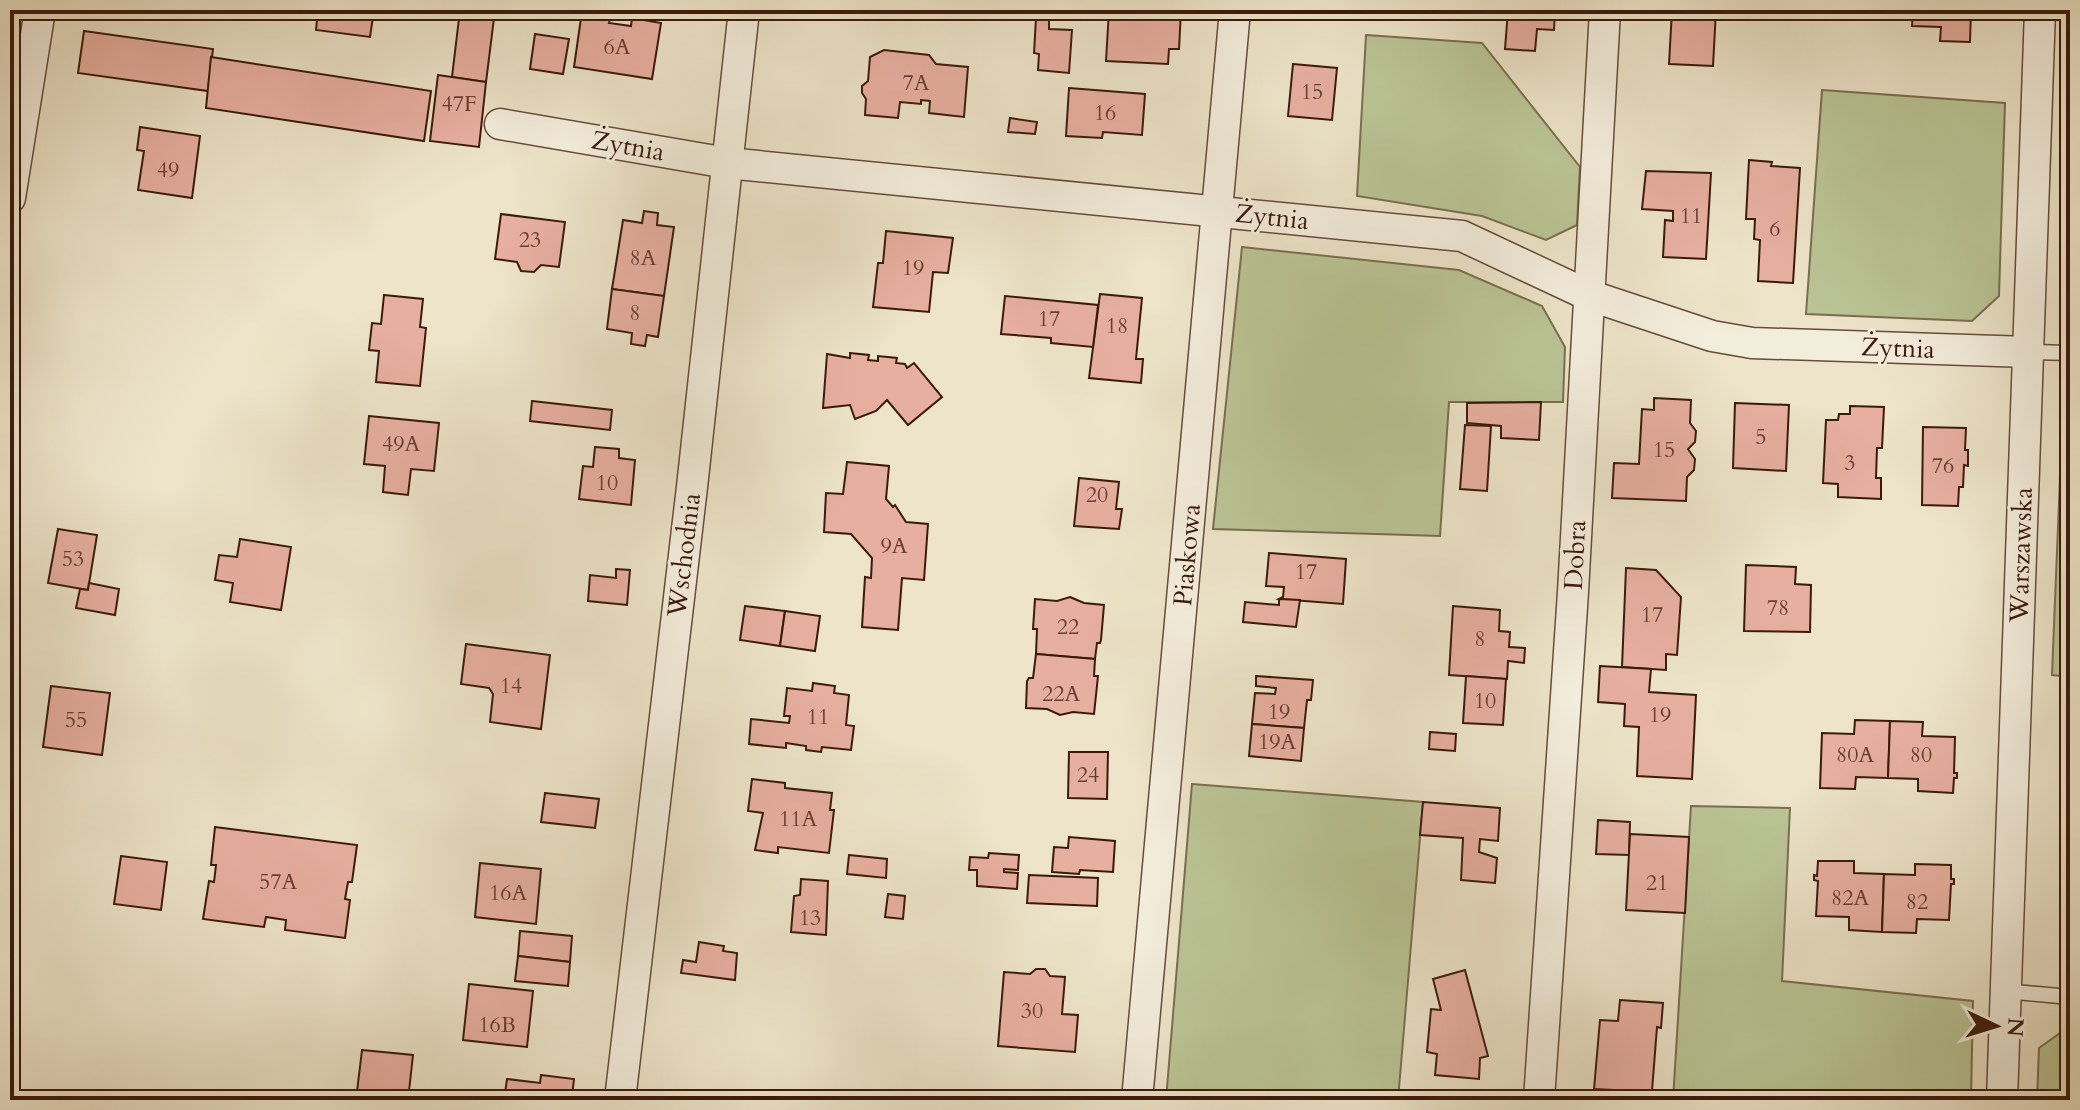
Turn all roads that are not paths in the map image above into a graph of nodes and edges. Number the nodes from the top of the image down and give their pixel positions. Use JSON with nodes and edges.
{"nodes":[{"id":1,"x":40,"y":10,"type":"edge"},
{"id":2,"x":744,"y":10,"type":"edge"},
{"id":3,"x":1235,"y":10,"type":"edge"},
{"id":4,"x":1605,"y":10,"type":"edge"},
{"id":5,"x":2040,"y":10,"type":"edge"},
{"id":6,"x":19,"y":83,"type":"edge"},
{"id":7,"x":500,"y":124,"type":"dead end"},
{"id":8,"x":727,"y":163,"type":"junction"},
{"id":9,"x":10,"y":198,"type":"edge"},
{"id":10,"x":1218,"y":212,"type":"junction"},
{"id":11,"x":1588,"y":295,"type":"junction"},
{"id":12,"x":2028,"y":352,"type":"junction"},
{"id":13,"x":2070,"y":353,"type":"edge"},
{"id":14,"x":2005,"y":991,"type":"junction"},
{"id":15,"x":2070,"y":997,"type":"edge"},
{"id":16,"x":620,"y":1100,"type":"edge"},
{"id":17,"x":1137,"y":1100,"type":"edge"},
{"id":18,"x":1539,"y":1100,"type":"edge"},
{"id":19,"x":2002,"y":1100,"type":"edge"}],
"edges":[{"from":1,"to":6,"type":"street"},
{"from":2,"to":8,"type":"street","name":"Wschodnia"},
{"from":3,"to":10,"type":"street","name":"Piaskowa"},
{"from":4,"to":11,"type":"street","name":"Dobra"},
{"from":5,"to":12,"type":"street","name":"Warszawska"},
{"from":6,"to":9,"type":"street"},
{"from":7,"to":8,"type":"street","name":"Żytnia"},
{"from":8,"to":10,"type":"street","name":"Żytnia"},
{"from":8,"to":16,"type":"street","name":"Wschodnia"},
{"from":10,"to":11,"type":"street","name":"Żytnia"},
{"from":10,"to":17,"type":"street","name":"Piaskowa"},
{"from":11,"to":12,"type":"street","name":"Żytnia"},
{"from":11,"to":18,"type":"street","name":"Dobra"},
{"from":12,"to":13,"type":"lane"},
{"from":12,"to":14,"type":"street","name":"Warszawska"},
{"from":14,"to":15,"type":"lane"},
{"from":14,"to":19,"type":"street","name":"Warszawska"}]}
